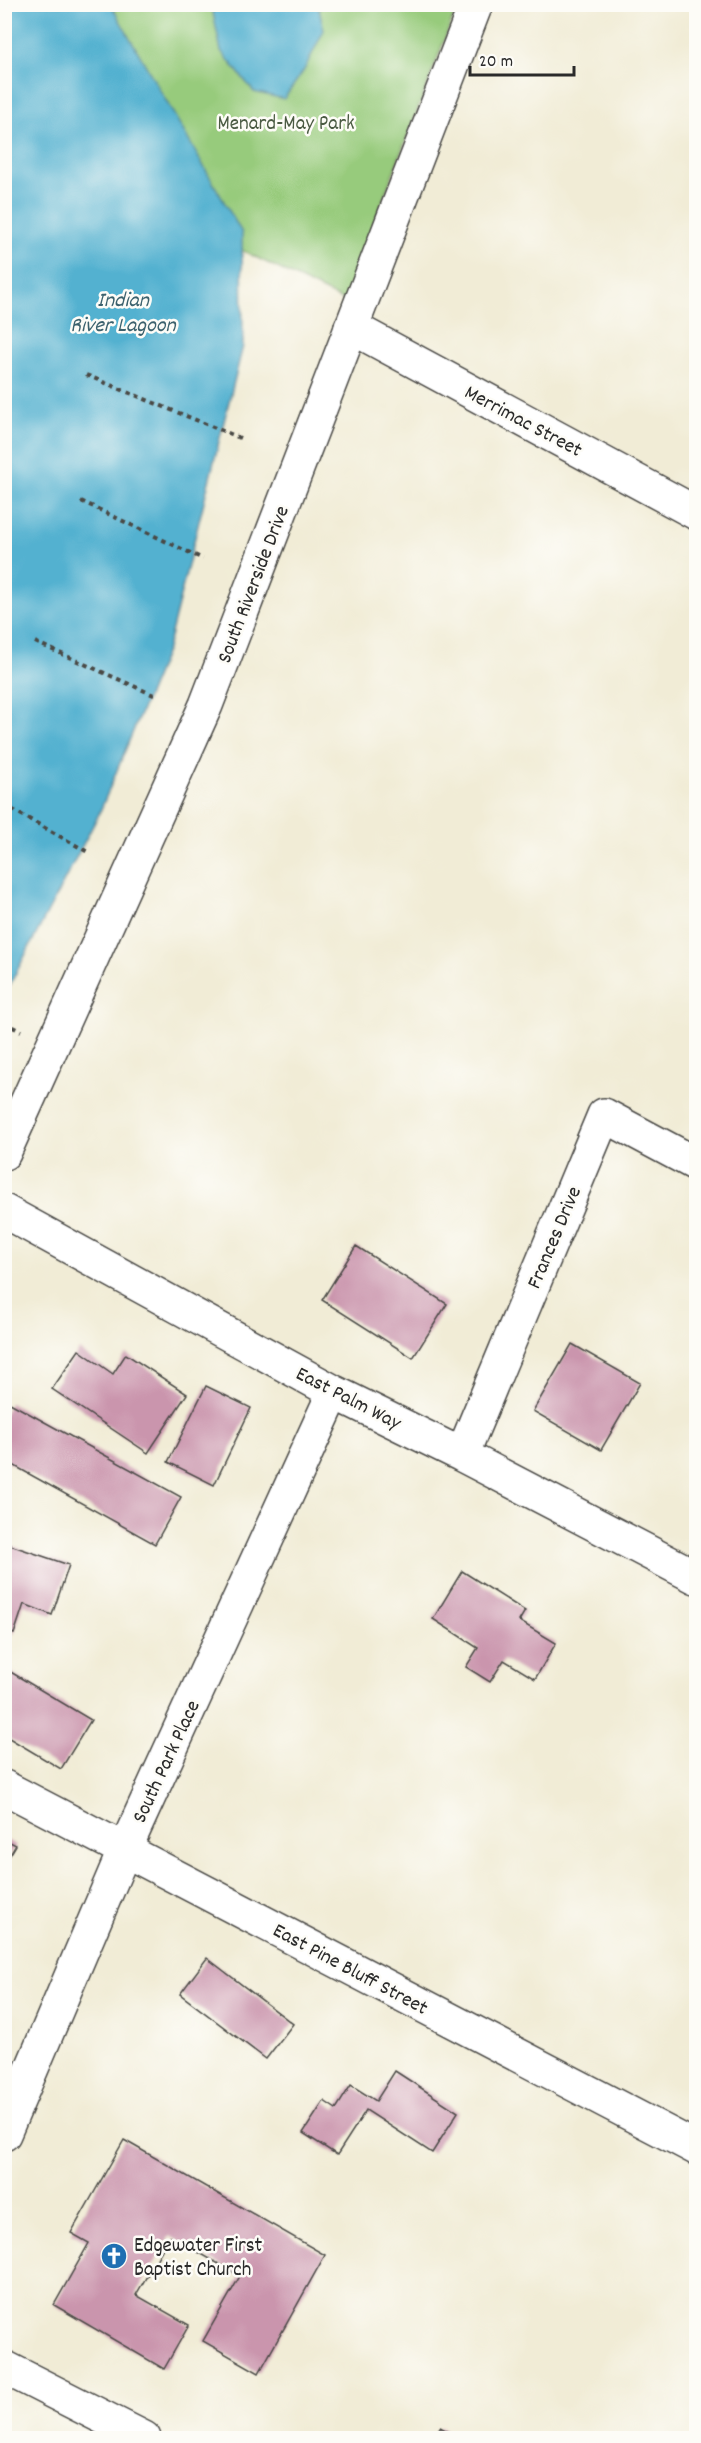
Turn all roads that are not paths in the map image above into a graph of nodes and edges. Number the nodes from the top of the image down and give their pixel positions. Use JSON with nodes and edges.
{"nodes":[{"id":1,"x":476,"y":4,"type":"edge"},
{"id":2,"x":351,"y":327,"type":"junction"},
{"id":3,"x":696,"y":513,"type":"edge"},
{"id":4,"x":4,"y":1153,"type":"edge"},
{"id":5,"x":696,"y":1164,"type":"edge"},
{"id":6,"x":4,"y":1211,"type":"edge"},
{"id":7,"x":334,"y":1392,"type":"junction"},
{"id":8,"x":462,"y":1455,"type":"junction"},
{"id":9,"x":696,"y":1577,"type":"edge"},
{"id":10,"x":4,"y":1787,"type":"edge"},
{"id":11,"x":125,"y":1849,"type":"junction"},
{"id":12,"x":4,"y":2134,"type":"edge"},
{"id":13,"x":696,"y":2148,"type":"edge"},
{"id":14,"x":4,"y":2367,"type":"edge"},
{"id":15,"x":144,"y":2439,"type":"edge"}],
"edges":[{"from":1,"to":2,"type":"street","name":"South Riverside Drive"},
{"from":2,"to":3,"type":"street","name":"Merrimac Street"},
{"from":2,"to":4,"type":"street","name":"South Riverside Drive"},
{"from":5,"to":8,"type":"street","name":"Frances Drive"},
{"from":6,"to":7,"type":"street","name":"East Palm Way"},
{"from":7,"to":8,"type":"street","name":"East Palm Way"},
{"from":7,"to":11,"type":"street","name":"South Park Place"},
{"from":8,"to":9,"type":"street","name":"East Palm Way"},
{"from":10,"to":11,"type":"street","name":"East Pine Bluff Street"},
{"from":11,"to":12,"type":"street","name":"South Park Place"},
{"from":11,"to":13,"type":"street","name":"East Pine Bluff Street"},
{"from":14,"to":15,"type":"street"}]}
